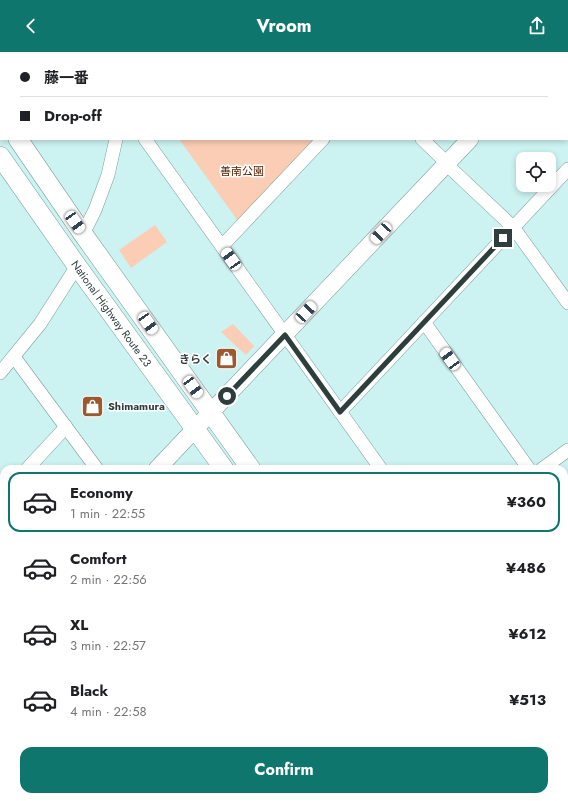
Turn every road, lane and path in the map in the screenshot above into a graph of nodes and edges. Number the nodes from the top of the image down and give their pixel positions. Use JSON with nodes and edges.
{"nodes":[{"id":1,"x":19,"y":140,"type":"edge"},
{"id":2,"x":116,"y":140,"type":"edge"},
{"id":3,"x":146,"y":140,"type":"edge"},
{"id":4,"x":322,"y":140,"type":"edge"},
{"id":5,"x":423,"y":140,"type":"edge"},
{"id":6,"x":469,"y":140,"type":"edge"},
{"id":7,"x":0,"y":156,"type":"edge"},
{"id":8,"x":446,"y":164,"type":"junction"},
{"id":9,"x":568,"y":170,"type":"edge"},
{"id":10,"x":513,"y":227,"type":"junction"},
{"id":11,"x":84,"y":234,"type":"junction"},
{"id":12,"x":222,"y":246,"type":"junction"},
{"id":13,"x":77,"y":266,"type":"junction"},
{"id":14,"x":568,"y":303,"type":"edge"},
{"id":15,"x":424,"y":322,"type":"junction"},
{"id":16,"x":285,"y":335,"type":"junction"},
{"id":17,"x":14,"y":357,"type":"junction"},
{"id":18,"x":0,"y":373,"type":"edge"},
{"id":19,"x":340,"y":412,"type":"junction"},
{"id":20,"x":212,"y":413,"type":"junction"},
{"id":21,"x":66,"y":427,"type":"junction"},
{"id":22,"x":195,"y":430,"type":"junction"},
{"id":23,"x":568,"y":450,"type":"edge"},
{"id":24,"x":30,"y":465,"type":"edge"},
{"id":25,"x":94,"y":465,"type":"edge"},
{"id":26,"x":161,"y":465,"type":"edge"},
{"id":27,"x":221,"y":465,"type":"edge"},
{"id":28,"x":248,"y":465,"type":"edge"},
{"id":29,"x":377,"y":465,"type":"edge"},
{"id":30,"x":526,"y":465,"type":"edge"},
{"id":31,"x":547,"y":465,"type":"edge"}],
"edges":[{"from":1,"to":11,"type":"highway"},
{"from":2,"to":11,"type":"street"},
{"from":3,"to":12,"type":"street"},
{"from":4,"to":12,"type":"street"},
{"from":5,"to":8,"type":"street"},
{"from":6,"to":8,"type":"main road"},
{"from":7,"to":13,"type":"highway","name":"National Highway Route 23"},
{"from":8,"to":10,"type":"street"},
{"from":8,"to":16,"type":"main road"},
{"from":9,"to":10,"type":"street"},
{"from":10,"to":14,"type":"street"},
{"from":10,"to":15,"type":"street"},
{"from":11,"to":20,"type":"highway"},
{"from":12,"to":16,"type":"street"},
{"from":13,"to":17,"type":"street"},
{"from":13,"to":22,"type":"highway","name":"National Highway Route 23"},
{"from":15,"to":19,"type":"street"},
{"from":15,"to":30,"type":"street"},
{"from":16,"to":19,"type":"street"},
{"from":16,"to":20,"type":"main road"},
{"from":17,"to":18,"type":"street"},
{"from":17,"to":21,"type":"street"},
{"from":19,"to":29,"type":"street"},
{"from":20,"to":22,"type":"main road"},
{"from":20,"to":28,"type":"highway"},
{"from":21,"to":24,"type":"street"},
{"from":21,"to":25,"type":"street"},
{"from":22,"to":26,"type":"main road"},
{"from":22,"to":27,"type":"highway","name":"National Highway Route 23"},
{"from":23,"to":31,"type":"street"}]}
